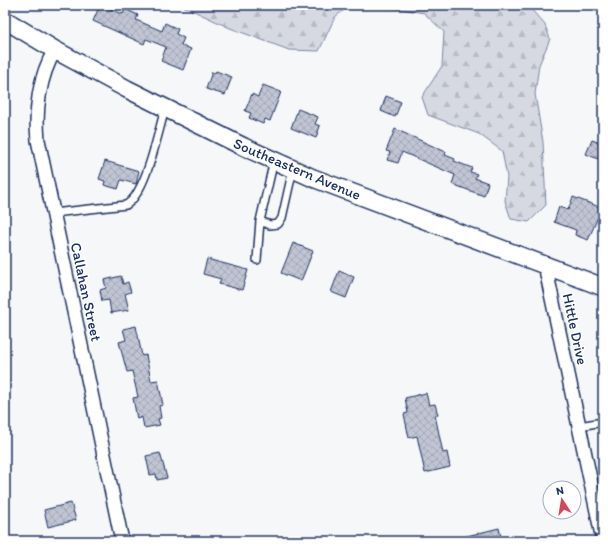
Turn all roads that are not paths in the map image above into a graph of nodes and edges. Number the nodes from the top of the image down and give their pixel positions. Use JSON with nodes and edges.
{"nodes":[{"id":1,"x":5,"y":20,"type":"edge"},
{"id":2,"x":55,"y":50,"type":"junction"},
{"id":3,"x":166,"y":109,"type":"junction"},
{"id":4,"x":274,"y":160,"type":"junction"},
{"id":5,"x":293,"y":169,"type":"junction"},
{"id":6,"x":53,"y":213,"type":"junction"},
{"id":7,"x":260,"y":221,"type":"junction"},
{"id":8,"x":257,"y":260,"type":"dead end"},
{"id":9,"x":545,"y":265,"type":"junction"},
{"id":10,"x":603,"y":287,"type":"edge"},
{"id":11,"x":603,"y":422,"type":"edge"},
{"id":12,"x":579,"y":426,"type":"junction"},
{"id":13,"x":603,"y":540,"type":"edge"},
{"id":14,"x":122,"y":541,"type":"edge"}],
"edges":[{"from":1,"to":2,"type":"street","name":"Southeastern Avenue"},
{"from":2,"to":3,"type":"street","name":"Southeastern Avenue"},
{"from":2,"to":6,"type":"street","name":"Callahan Street"},
{"from":3,"to":4,"type":"street","name":"Southeastern Avenue"},
{"from":3,"to":6,"type":"lane"},
{"from":4,"to":5,"type":"street","name":"Southeastern Avenue"},
{"from":4,"to":7,"type":"lane"},
{"from":5,"to":7,"type":"lane"},
{"from":5,"to":9,"type":"street","name":"Southeastern Avenue"},
{"from":6,"to":14,"type":"street","name":"Callahan Street"},
{"from":7,"to":8,"type":"lane"},
{"from":9,"to":10,"type":"street","name":"Southeastern Avenue"},
{"from":9,"to":12,"type":"street","name":"Hittle Drive"},
{"from":11,"to":12,"type":"lane"},
{"from":12,"to":13,"type":"street","name":"Hittle Drive"}]}
